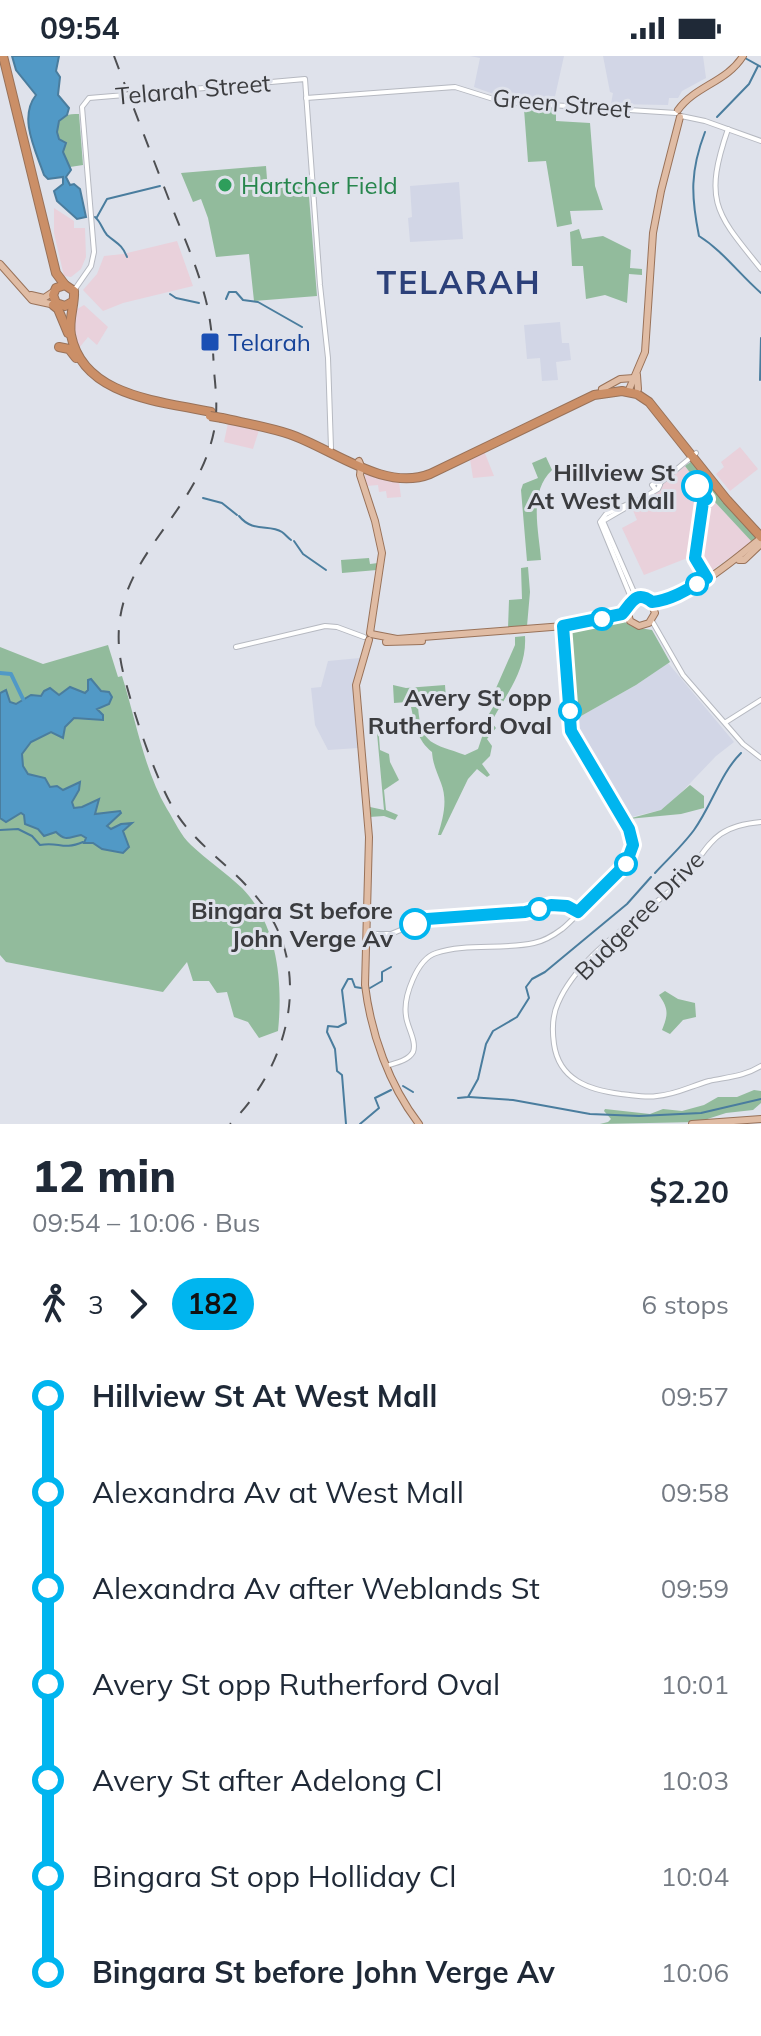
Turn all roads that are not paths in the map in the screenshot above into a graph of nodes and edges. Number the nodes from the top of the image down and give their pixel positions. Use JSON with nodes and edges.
{"nodes":[{"id":1,"x":1,"y":57,"type":"edge"},
{"id":2,"x":741,"y":59,"type":"edge"},
{"id":3,"x":306,"y":98,"type":"junction"},
{"id":4,"x":681,"y":113,"type":"junction"},
{"id":5,"x":728,"y":129,"type":"junction"},
{"id":6,"x":761,"y":141,"type":"edge"},
{"id":7,"x":0,"y":264,"type":"edge"},
{"id":8,"x":761,"y":269,"type":"edge"},
{"id":9,"x":69,"y":286,"type":"junction"},
{"id":10,"x":24,"y":292,"type":"junction"},
{"id":11,"x":54,"y":292,"type":"junction"},
{"id":12,"x":72,"y":302,"type":"junction"},
{"id":13,"x":57,"y":305,"type":"junction"},
{"id":14,"x":59,"y":347,"type":"dead end"},
{"id":15,"x":76,"y":359,"type":"junction"},
{"id":16,"x":633,"y":383,"type":"junction"},
{"id":17,"x":210,"y":414,"type":"junction"},
{"id":18,"x":222,"y":416,"type":"junction"},
{"id":19,"x":331,"y":448,"type":"junction"},
{"id":20,"x":694,"y":454,"type":"junction"},
{"id":21,"x":360,"y":464,"type":"junction"},
{"id":22,"x":761,"y":535,"type":"edge"},
{"id":23,"x":761,"y":544,"type":"edge"},
{"id":24,"x":741,"y":556,"type":"junction"},
{"id":25,"x":636,"y":598,"type":"junction"},
{"id":26,"x":652,"y":602,"type":"junction"},
{"id":27,"x":627,"y":609,"type":"junction"},
{"id":28,"x":655,"y":611,"type":"junction"},
{"id":29,"x":629,"y":620,"type":"junction"},
{"id":30,"x":651,"y":625,"type":"junction"},
{"id":31,"x":563,"y":628,"type":"junction"},
{"id":32,"x":368,"y":636,"type":"junction"},
{"id":33,"x":236,"y":647,"type":"dead end"},
{"id":34,"x":761,"y":700,"type":"edge"},
{"id":35,"x":726,"y":722,"type":"junction"},
{"id":36,"x":761,"y":758,"type":"edge"},
{"id":37,"x":761,"y":822,"type":"edge"},
{"id":38,"x":578,"y":912,"type":"junction"},
{"id":39,"x":366,"y":934,"type":"junction"},
{"id":40,"x":386,"y":1066,"type":"junction"},
{"id":41,"x":761,"y":1066,"type":"edge"},
{"id":42,"x":761,"y":1119,"type":"edge"},
{"id":43,"x":419,"y":1124,"type":"edge"},
{"id":44,"x":692,"y":1124,"type":"edge"}],
"edges":[{"from":1,"to":9,"type":"highway"},
{"from":1,"to":11,"type":"highway"},
{"from":2,"to":4,"type":"main road"},
{"from":3,"to":4,"type":"street","name":"Green Street"},
{"from":3,"to":9,"type":"street","name":"Telarah Street","bridge":true},
{"from":3,"to":19,"type":"street"},
{"from":4,"to":5,"type":"street","name":"Green Street"},
{"from":4,"to":16,"type":"main road"},
{"from":5,"to":6,"type":"street","name":"Green Street"},
{"from":5,"to":8,"type":"street"},
{"from":7,"to":10,"type":"main road"},
{"from":9,"to":11,"type":"highway"},
{"from":9,"to":12,"type":"highway"},
{"from":10,"to":11,"type":"main road"},
{"from":10,"to":13,"type":"main road"},
{"from":11,"to":13,"type":"highway"},
{"from":12,"to":13,"type":"highway"},
{"from":12,"to":17,"type":"highway"},
{"from":13,"to":15,"type":"highway"},
{"from":14,"to":15,"type":"highway"},
{"from":15,"to":17,"type":"highway"},
{"from":16,"to":20,"type":"highway"},
{"from":16,"to":21,"type":"highway"},
{"from":16,"to":21,"type":"highway"},
{"from":17,"to":18,"type":"highway","bridge":true},
{"from":18,"to":19,"type":"highway"},
{"from":18,"to":21,"type":"highway"},
{"from":19,"to":21,"type":"highway"},
{"from":20,"to":22,"type":"highway"},
{"from":20,"to":25,"type":"street"},
{"from":21,"to":32,"type":"main road"},
{"from":22,"to":24,"type":"main road"},
{"from":23,"to":24,"type":"main road"},
{"from":24,"to":26,"type":"main road"},
{"from":24,"to":28,"type":"main road"},
{"from":25,"to":26,"type":"main road"},
{"from":25,"to":27,"type":"main road"},
{"from":26,"to":28,"type":"main road"},
{"from":27,"to":29,"type":"main road"},
{"from":27,"to":31,"type":"main road"},
{"from":28,"to":30,"type":"main road"},
{"from":29,"to":30,"type":"main road"},
{"from":29,"to":31,"type":"main road"},
{"from":30,"to":35,"type":"street"},
{"from":31,"to":32,"type":"main road"},
{"from":31,"to":38,"type":"street"},
{"from":32,"to":33,"type":"street"},
{"from":32,"to":39,"type":"main road"},
{"from":34,"to":35,"type":"street"},
{"from":35,"to":36,"type":"street"},
{"from":37,"to":41,"type":"street","name":"Budgeree Drive"},
{"from":38,"to":39,"type":"street"},
{"from":38,"to":40,"type":"street"},
{"from":39,"to":40,"type":"main road"},
{"from":40,"to":43,"type":"main road"},
{"from":42,"to":44,"type":"main road"}]}
